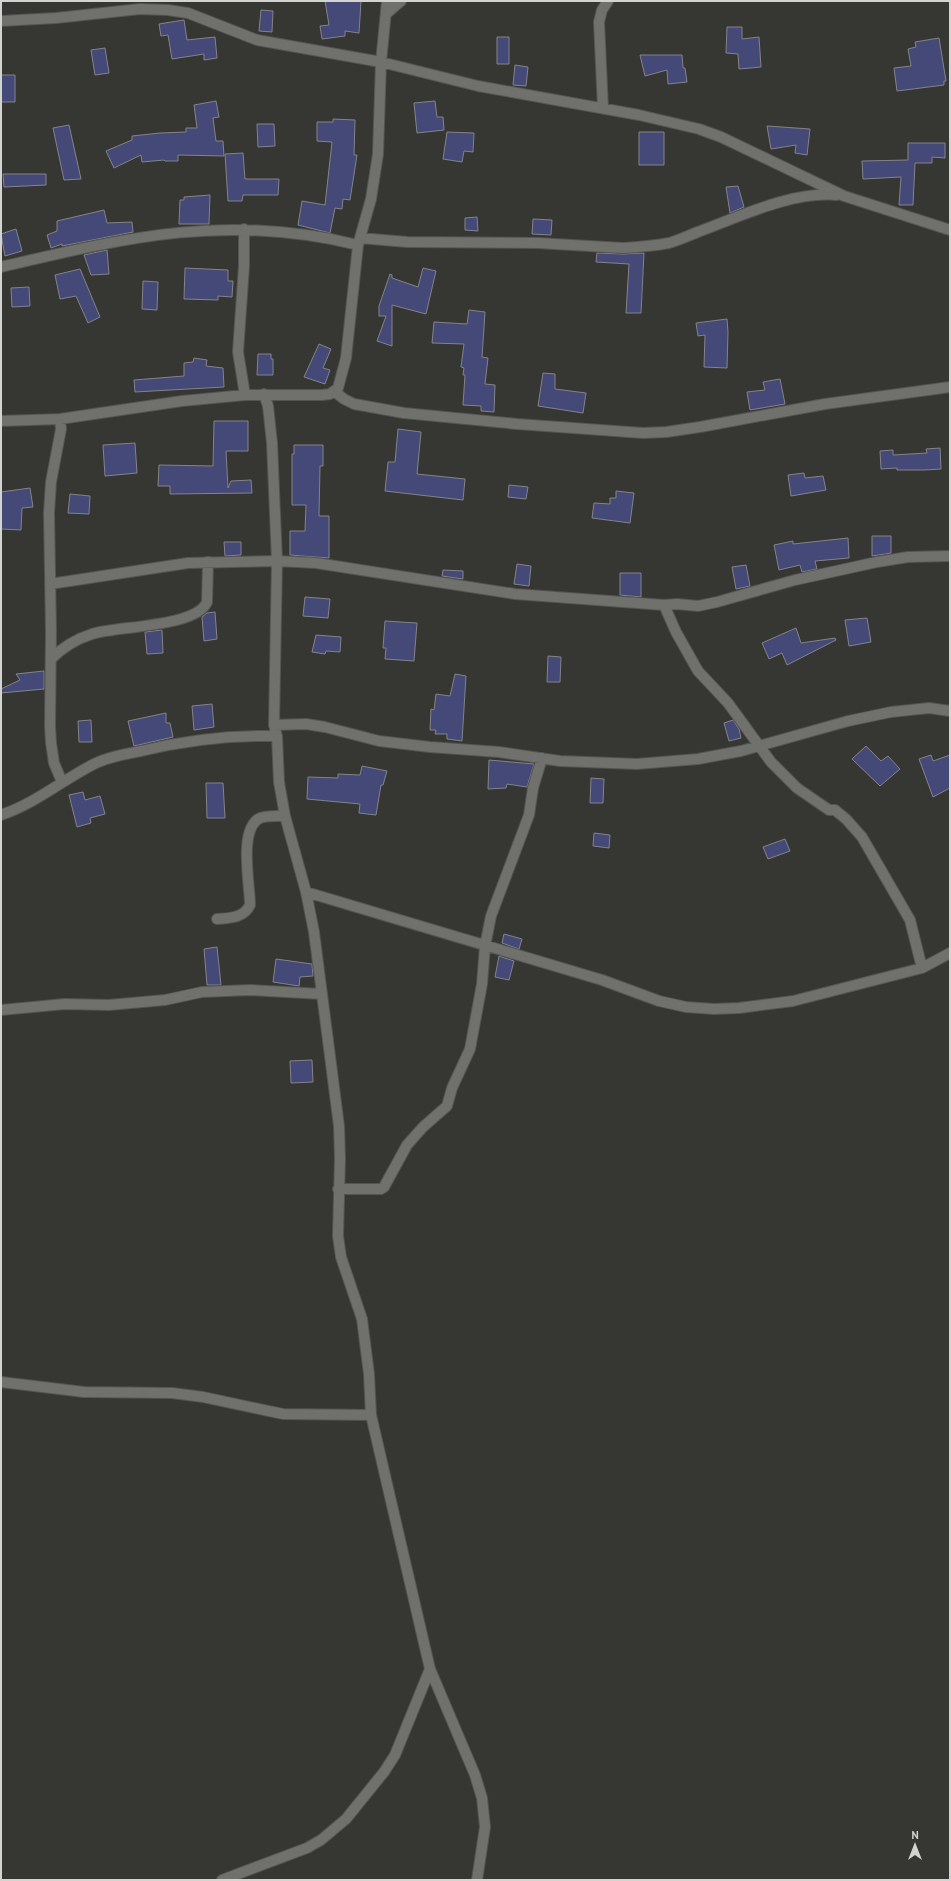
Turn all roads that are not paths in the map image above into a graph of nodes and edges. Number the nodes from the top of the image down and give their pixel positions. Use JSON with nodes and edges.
{"nodes":[{"id":1,"x":387,"y":1,"type":"edge"},
{"id":2,"x":401,"y":1,"type":"edge"},
{"id":3,"x":608,"y":1,"type":"edge"},
{"id":4,"x":386,"y":14,"type":"junction"},
{"id":5,"x":1,"y":21,"type":"edge"},
{"id":6,"x":381,"y":62,"type":"junction"},
{"id":7,"x":603,"y":108,"type":"junction"},
{"id":8,"x":844,"y":196,"type":"junction"},
{"id":9,"x":244,"y":229,"type":"junction"},
{"id":10,"x":950,"y":230,"type":"edge"},
{"id":11,"x":359,"y":241,"type":"junction"},
{"id":12,"x":1,"y":267,"type":"edge"},
{"id":13,"x":950,"y":387,"type":"edge"},
{"id":14,"x":335,"y":392,"type":"junction"},
{"id":15,"x":264,"y":394,"type":"junction"},
{"id":16,"x":245,"y":395,"type":"junction"},
{"id":17,"x":60,"y":419,"type":"junction"},
{"id":18,"x":1,"y":421,"type":"edge"},
{"id":19,"x":950,"y":556,"type":"edge"},
{"id":20,"x":277,"y":560,"type":"junction"},
{"id":21,"x":208,"y":562,"type":"junction"},
{"id":22,"x":50,"y":584,"type":"junction"},
{"id":23,"x":664,"y":605,"type":"junction"},
{"id":24,"x":50,"y":659,"type":"junction"},
{"id":25,"x":950,"y":711,"type":"edge"},
{"id":26,"x":274,"y":725,"type":"junction"},
{"id":27,"x":277,"y":736,"type":"junction"},
{"id":28,"x":760,"y":745,"type":"junction"},
{"id":29,"x":542,"y":758,"type":"junction"},
{"id":30,"x":62,"y":782,"type":"junction"},
{"id":31,"x":1,"y":815,"type":"edge"},
{"id":32,"x":285,"y":816,"type":"junction"},
{"id":33,"x":306,"y":892,"type":"junction"},
{"id":34,"x":217,"y":919,"type":"dead end"},
{"id":35,"x":485,"y":946,"type":"junction"},
{"id":36,"x":950,"y":953,"type":"edge"},
{"id":37,"x":922,"y":968,"type":"junction"},
{"id":38,"x":322,"y":994,"type":"junction"},
{"id":39,"x":1,"y":1010,"type":"edge"},
{"id":40,"x":338,"y":1189,"type":"junction"},
{"id":41,"x":1,"y":1382,"type":"edge"},
{"id":42,"x":371,"y":1415,"type":"junction"},
{"id":43,"x":430,"y":1669,"type":"junction"},
{"id":44,"x":222,"y":1880,"type":"edge"},
{"id":45,"x":477,"y":1880,"type":"edge"}],
"edges":[{"from":1,"to":4,"type":"street"},
{"from":2,"to":4,"type":"street"},
{"from":3,"to":7,"type":"street"},
{"from":4,"to":6,"type":"street"},
{"from":5,"to":6,"type":"street"},
{"from":6,"to":7,"type":"street"},
{"from":6,"to":11,"type":"street"},
{"from":7,"to":8,"type":"street"},
{"from":8,"to":10,"type":"street"},
{"from":8,"to":11,"type":"street"},
{"from":9,"to":11,"type":"street"},
{"from":9,"to":12,"type":"street"},
{"from":9,"to":16,"type":"street"},
{"from":11,"to":14,"type":"street"},
{"from":13,"to":14,"type":"street"},
{"from":14,"to":15,"type":"street"},
{"from":15,"to":16,"type":"street"},
{"from":15,"to":20,"type":"street"},
{"from":16,"to":17,"type":"street"},
{"from":17,"to":18,"type":"street"},
{"from":17,"to":22,"type":"street"},
{"from":19,"to":23,"type":"street"},
{"from":20,"to":21,"type":"street"},
{"from":20,"to":23,"type":"street"},
{"from":20,"to":26,"type":"street"},
{"from":21,"to":22,"type":"street"},
{"from":21,"to":24,"type":"street"},
{"from":22,"to":24,"type":"street"},
{"from":23,"to":28,"type":"street"},
{"from":24,"to":30,"type":"street"},
{"from":25,"to":28,"type":"street"},
{"from":26,"to":27,"type":"street"},
{"from":26,"to":29,"type":"street"},
{"from":27,"to":30,"type":"street"},
{"from":27,"to":32,"type":"street"},
{"from":28,"to":29,"type":"street"},
{"from":28,"to":37,"type":"street"},
{"from":29,"to":35,"type":"street"},
{"from":30,"to":31,"type":"street"},
{"from":32,"to":33,"type":"street"},
{"from":32,"to":34,"type":"street"},
{"from":33,"to":35,"type":"street"},
{"from":33,"to":38,"type":"street"},
{"from":35,"to":37,"type":"street"},
{"from":35,"to":40,"type":"street"},
{"from":36,"to":37,"type":"street"},
{"from":38,"to":39,"type":"street"},
{"from":38,"to":40,"type":"street"},
{"from":40,"to":42,"type":"street"},
{"from":41,"to":42,"type":"street"},
{"from":42,"to":43,"type":"street"},
{"from":43,"to":44,"type":"street"},
{"from":43,"to":45,"type":"street"}]}
